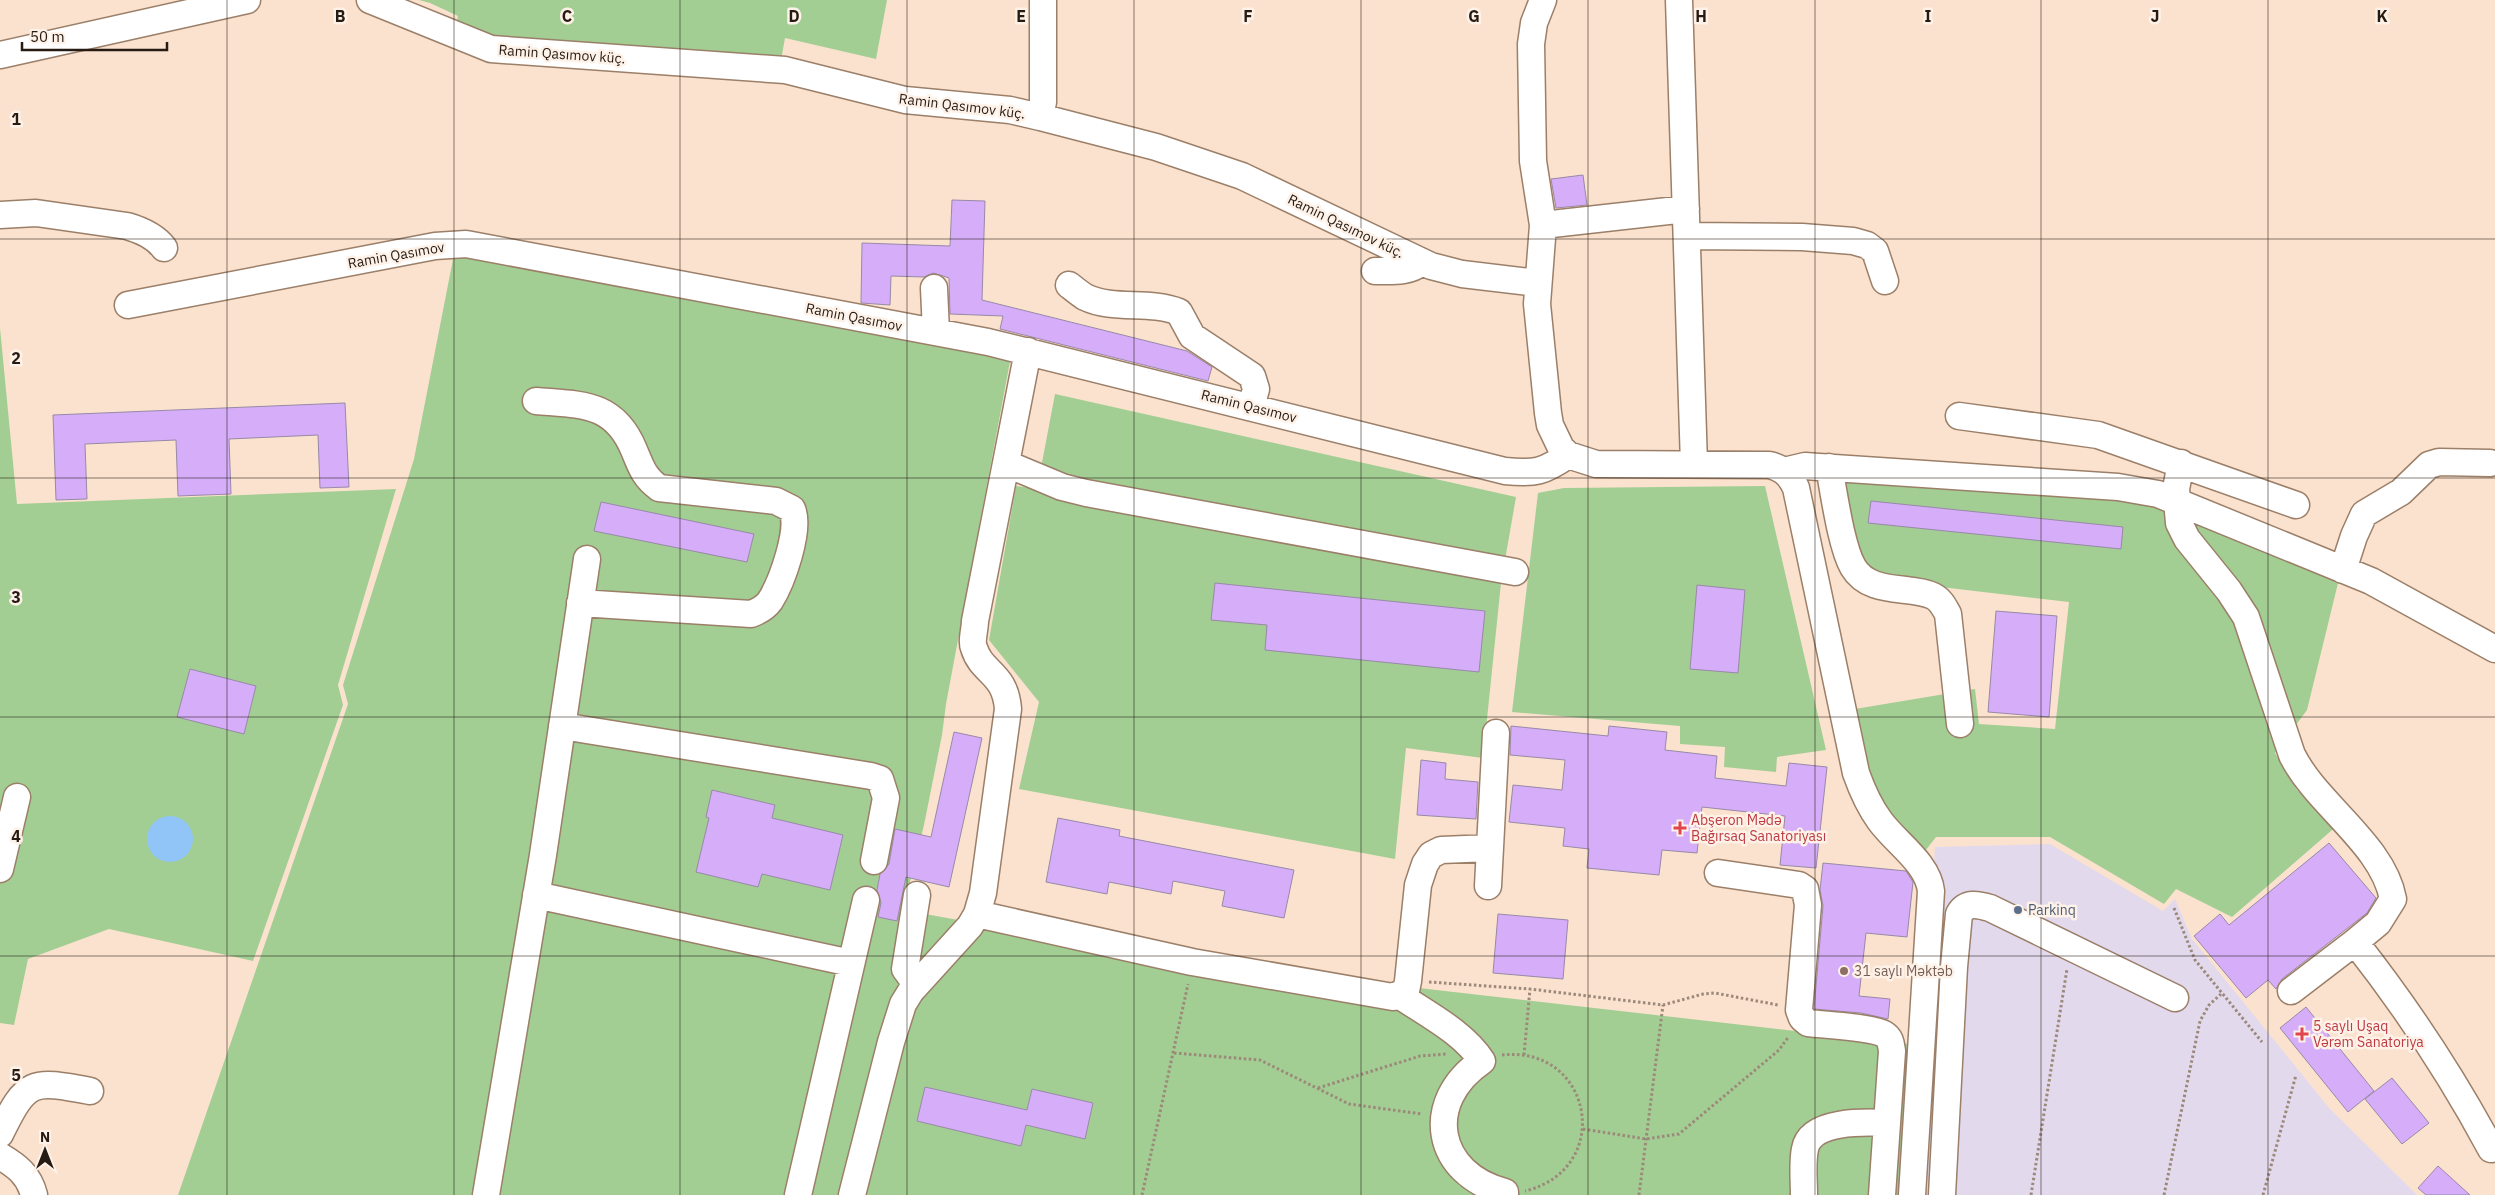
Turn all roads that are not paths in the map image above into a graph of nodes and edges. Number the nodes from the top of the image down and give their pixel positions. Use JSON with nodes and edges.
{"nodes":[{"id":1,"x":247,"y":0,"type":"edge"},
{"id":2,"x":370,"y":0,"type":"edge"},
{"id":3,"x":1043,"y":0,"type":"edge"},
{"id":4,"x":1543,"y":0,"type":"edge"},
{"id":5,"x":1679,"y":0,"type":"edge"},
{"id":6,"x":178,"y":7,"type":"edge"},
{"id":7,"x":0,"y":55,"type":"edge"},
{"id":8,"x":1040,"y":117,"type":"junction"},
{"id":9,"x":1686,"y":209,"type":"junction"},
{"id":10,"x":0,"y":215,"type":"edge"},
{"id":11,"x":1543,"y":225,"type":"junction"},
{"id":12,"x":1687,"y":236,"type":"junction"},
{"id":13,"x":164,"y":248,"type":"dead end"},
{"id":14,"x":1422,"y":262,"type":"junction"},
{"id":15,"x":1375,"y":271,"type":"dead end"},
{"id":16,"x":1885,"y":281,"type":"dead end"},
{"id":17,"x":1537,"y":283,"type":"junction"},
{"id":18,"x":1069,"y":285,"type":"dead end"},
{"id":19,"x":934,"y":288,"type":"dead end"},
{"id":20,"x":128,"y":305,"type":"dead end"},
{"id":21,"x":936,"y":332,"type":"junction"},
{"id":22,"x":1028,"y":351,"type":"junction"},
{"id":23,"x":536,"y":401,"type":"dead end"},
{"id":24,"x":1251,"y":407,"type":"junction"},
{"id":25,"x":1959,"y":416,"type":"dead end"},
{"id":26,"x":1568,"y":455,"type":"junction"},
{"id":27,"x":2181,"y":463,"type":"junction"},
{"id":28,"x":2490,"y":463,"type":"dead end"},
{"id":29,"x":1007,"y":464,"type":"junction"},
{"id":30,"x":1694,"y":464,"type":"junction"},
{"id":31,"x":1829,"y":467,"type":"junction"},
{"id":32,"x":1784,"y":471,"type":"junction"},
{"id":33,"x":2175,"y":502,"type":"junction"},
{"id":34,"x":2296,"y":505,"type":"dead end"},
{"id":35,"x":587,"y":559,"type":"dead end"},
{"id":36,"x":2344,"y":570,"type":"junction"},
{"id":37,"x":1515,"y":572,"type":"dead end"},
{"id":38,"x":580,"y":603,"type":"junction"},
{"id":39,"x":2495,"y":649,"type":"edge"},
{"id":40,"x":1960,"y":724,"type":"dead end"},
{"id":41,"x":562,"y":726,"type":"junction"},
{"id":42,"x":1496,"y":733,"type":"dead end"},
{"id":43,"x":17,"y":797,"type":"dead end"},
{"id":44,"x":1490,"y":848,"type":"junction"},
{"id":45,"x":874,"y":861,"type":"dead end"},
{"id":46,"x":0,"y":869,"type":"edge"},
{"id":47,"x":1718,"y":873,"type":"dead end"},
{"id":48,"x":1488,"y":886,"type":"dead end"},
{"id":49,"x":536,"y":896,"type":"junction"},
{"id":50,"x":916,"y":896,"type":"dead end"},
{"id":51,"x":866,"y":900,"type":"dead end"},
{"id":52,"x":977,"y":914,"type":"junction"},
{"id":53,"x":2354,"y":942,"type":"junction"},
{"id":54,"x":851,"y":964,"type":"junction"},
{"id":55,"x":916,"y":984,"type":"junction"},
{"id":56,"x":1404,"y":988,"type":"junction"},
{"id":57,"x":2291,"y":991,"type":"dead end"},
{"id":58,"x":2175,"y":998,"type":"dead end"},
{"id":59,"x":90,"y":1091,"type":"dead end"},
{"id":60,"x":1887,"y":1123,"type":"junction"},
{"id":61,"x":0,"y":1134,"type":"edge"},
{"id":62,"x":2491,"y":1150,"type":"dead end"},
{"id":63,"x":0,"y":1156,"type":"edge"},
{"id":64,"x":1505,"y":1194,"type":"edge"},
{"id":65,"x":34,"y":1195,"type":"edge"},
{"id":66,"x":486,"y":1195,"type":"edge"},
{"id":67,"x":798,"y":1195,"type":"edge"},
{"id":68,"x":852,"y":1195,"type":"edge"},
{"id":69,"x":1804,"y":1195,"type":"edge"},
{"id":70,"x":1882,"y":1195,"type":"edge"},
{"id":71,"x":1912,"y":1195,"type":"edge"},
{"id":72,"x":1942,"y":1195,"type":"edge"}],
"edges":[{"from":1,"to":6,"type":"street"},
{"from":2,"to":8,"type":"street","name":"Ramin Qasımov küç."},
{"from":3,"to":8,"type":"street"},
{"from":4,"to":11,"type":"street"},
{"from":5,"to":9,"type":"street"},
{"from":6,"to":7,"type":"street"},
{"from":8,"to":14,"type":"street","name":"Ramin Qasımov küç."},
{"from":9,"to":11,"type":"street"},
{"from":9,"to":12,"type":"street"},
{"from":10,"to":13,"type":"street"},
{"from":11,"to":17,"type":"street"},
{"from":12,"to":16,"type":"street"},
{"from":12,"to":30,"type":"street"},
{"from":14,"to":15,"type":"street"},
{"from":14,"to":17,"type":"street","name":"Ramin Qasımov küç."},
{"from":17,"to":26,"type":"street"},
{"from":18,"to":24,"type":"street"},
{"from":19,"to":21,"type":"street"},
{"from":20,"to":21,"type":"street","name":"Ramin Qasımov"},
{"from":21,"to":22,"type":"street","name":"Ramin Qasımov"},
{"from":22,"to":24,"type":"street","name":"Ramin Qasımov"},
{"from":22,"to":29,"type":"street"},
{"from":23,"to":38,"type":"street"},
{"from":24,"to":26,"type":"street","name":"Ramin Qasımov"},
{"from":25,"to":27,"type":"street"},
{"from":26,"to":30,"type":"street"},
{"from":27,"to":33,"type":"street"},
{"from":27,"to":34,"type":"street"},
{"from":28,"to":36,"type":"street"},
{"from":29,"to":37,"type":"street"},
{"from":29,"to":52,"type":"street"},
{"from":30,"to":32,"type":"street"},
{"from":31,"to":32,"type":"street"},
{"from":31,"to":33,"type":"street"},
{"from":31,"to":40,"type":"street"},
{"from":32,"to":71,"type":"street"},
{"from":33,"to":36,"type":"street"},
{"from":33,"to":53,"type":"street"},
{"from":35,"to":38,"type":"street"},
{"from":36,"to":39,"type":"street"},
{"from":38,"to":41,"type":"street"},
{"from":41,"to":45,"type":"street"},
{"from":41,"to":49,"type":"street"},
{"from":42,"to":44,"type":"street"},
{"from":43,"to":46,"type":"street"},
{"from":44,"to":48,"type":"street"},
{"from":44,"to":56,"type":"street"},
{"from":47,"to":60,"type":"street"},
{"from":49,"to":54,"type":"street"},
{"from":49,"to":66,"type":"street"},
{"from":50,"to":55,"type":"street"},
{"from":51,"to":54,"type":"street"},
{"from":52,"to":55,"type":"street"},
{"from":52,"to":56,"type":"street"},
{"from":53,"to":57,"type":"street"},
{"from":53,"to":62,"type":"street"},
{"from":54,"to":67,"type":"street"},
{"from":55,"to":68,"type":"street"},
{"from":56,"to":64,"type":"street"},
{"from":58,"to":72,"type":"street"},
{"from":59,"to":61,"type":"street"},
{"from":60,"to":69,"type":"street"},
{"from":60,"to":70,"type":"street"},
{"from":63,"to":65,"type":"street"}]}
